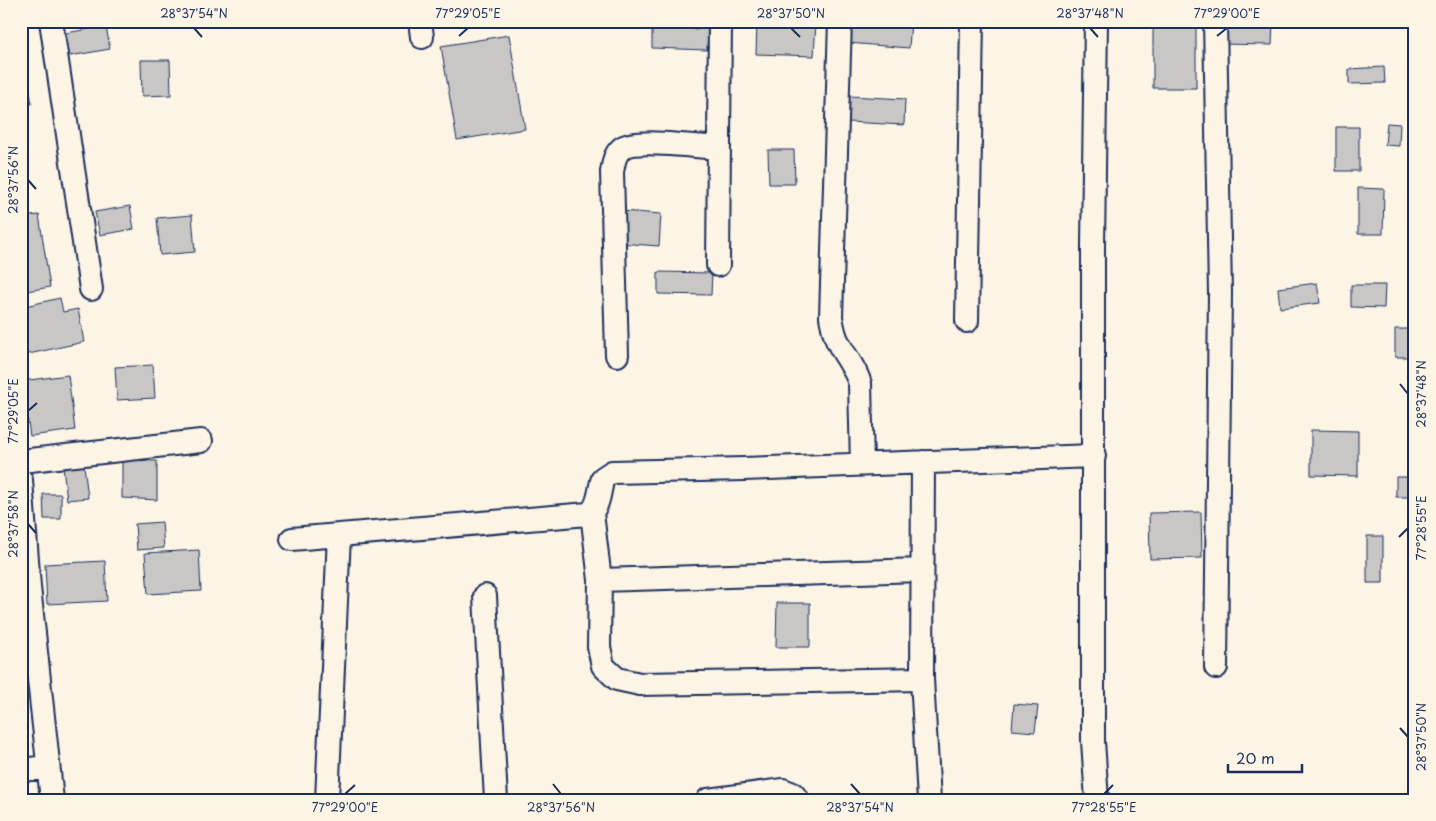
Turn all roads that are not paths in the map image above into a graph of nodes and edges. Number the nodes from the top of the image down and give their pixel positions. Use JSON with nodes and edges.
{"nodes":[{"id":1,"x":51,"y":21,"type":"edge"},
{"id":2,"x":720,"y":21,"type":"edge"},
{"id":3,"x":840,"y":21,"type":"edge"},
{"id":4,"x":972,"y":21,"type":"edge"},
{"id":5,"x":1096,"y":21,"type":"edge"},
{"id":6,"x":1215,"y":21,"type":"edge"},
{"id":7,"x":718,"y":148,"type":"junction"},
{"id":8,"x":718,"y":265,"type":"dead end"},
{"id":9,"x":91,"y":289,"type":"dead end"},
{"id":10,"x":967,"y":321,"type":"dead end"},
{"id":11,"x":618,"y":356,"type":"dead end"},
{"id":12,"x":201,"y":441,"type":"dead end"},
{"id":13,"x":1094,"y":456,"type":"junction"},
{"id":14,"x":21,"y":461,"type":"edge"},
{"id":15,"x":923,"y":462,"type":"junction"},
{"id":16,"x":862,"y":464,"type":"junction"},
{"id":17,"x":21,"y":480,"type":"edge"},
{"id":18,"x":592,"y":513,"type":"junction"},
{"id":19,"x":339,"y":535,"type":"junction"},
{"id":20,"x":292,"y":539,"type":"dead end"},
{"id":21,"x":921,"y":570,"type":"junction"},
{"id":22,"x":600,"y":580,"type":"junction"},
{"id":23,"x":25,"y":587,"type":"edge"},
{"id":24,"x":485,"y":596,"type":"dead end"},
{"id":25,"x":1216,"y":667,"type":"dead end"},
{"id":26,"x":922,"y":679,"type":"junction"},
{"id":27,"x":48,"y":767,"type":"junction"},
{"id":28,"x":21,"y":770,"type":"edge"},
{"id":29,"x":52,"y":800,"type":"edge"},
{"id":30,"x":328,"y":800,"type":"edge"},
{"id":31,"x":496,"y":800,"type":"edge"},
{"id":32,"x":708,"y":800,"type":"edge"},
{"id":33,"x":798,"y":800,"type":"edge"},
{"id":34,"x":929,"y":800,"type":"edge"},
{"id":35,"x":1097,"y":800,"type":"edge"}],
"edges":[{"from":1,"to":9,"type":"street"},
{"from":2,"to":7,"type":"street"},
{"from":3,"to":16,"type":"street"},
{"from":4,"to":10,"type":"street"},
{"from":5,"to":13,"type":"street"},
{"from":6,"to":25,"type":"street"},
{"from":7,"to":8,"type":"street"},
{"from":7,"to":11,"type":"street"},
{"from":12,"to":14,"type":"street"},
{"from":13,"to":15,"type":"street"},
{"from":13,"to":35,"type":"street"},
{"from":15,"to":16,"type":"street"},
{"from":15,"to":21,"type":"street"},
{"from":16,"to":18,"type":"street"},
{"from":17,"to":23,"type":"street"},
{"from":18,"to":19,"type":"street"},
{"from":18,"to":22,"type":"street"},
{"from":19,"to":20,"type":"street"},
{"from":19,"to":30,"type":"street"},
{"from":21,"to":22,"type":"street"},
{"from":21,"to":26,"type":"street"},
{"from":22,"to":26,"type":"street"},
{"from":23,"to":27,"type":"street"},
{"from":24,"to":31,"type":"street"},
{"from":26,"to":34,"type":"street"},
{"from":27,"to":28,"type":"street"},
{"from":27,"to":29,"type":"street"},
{"from":32,"to":33,"type":"street"}]}
